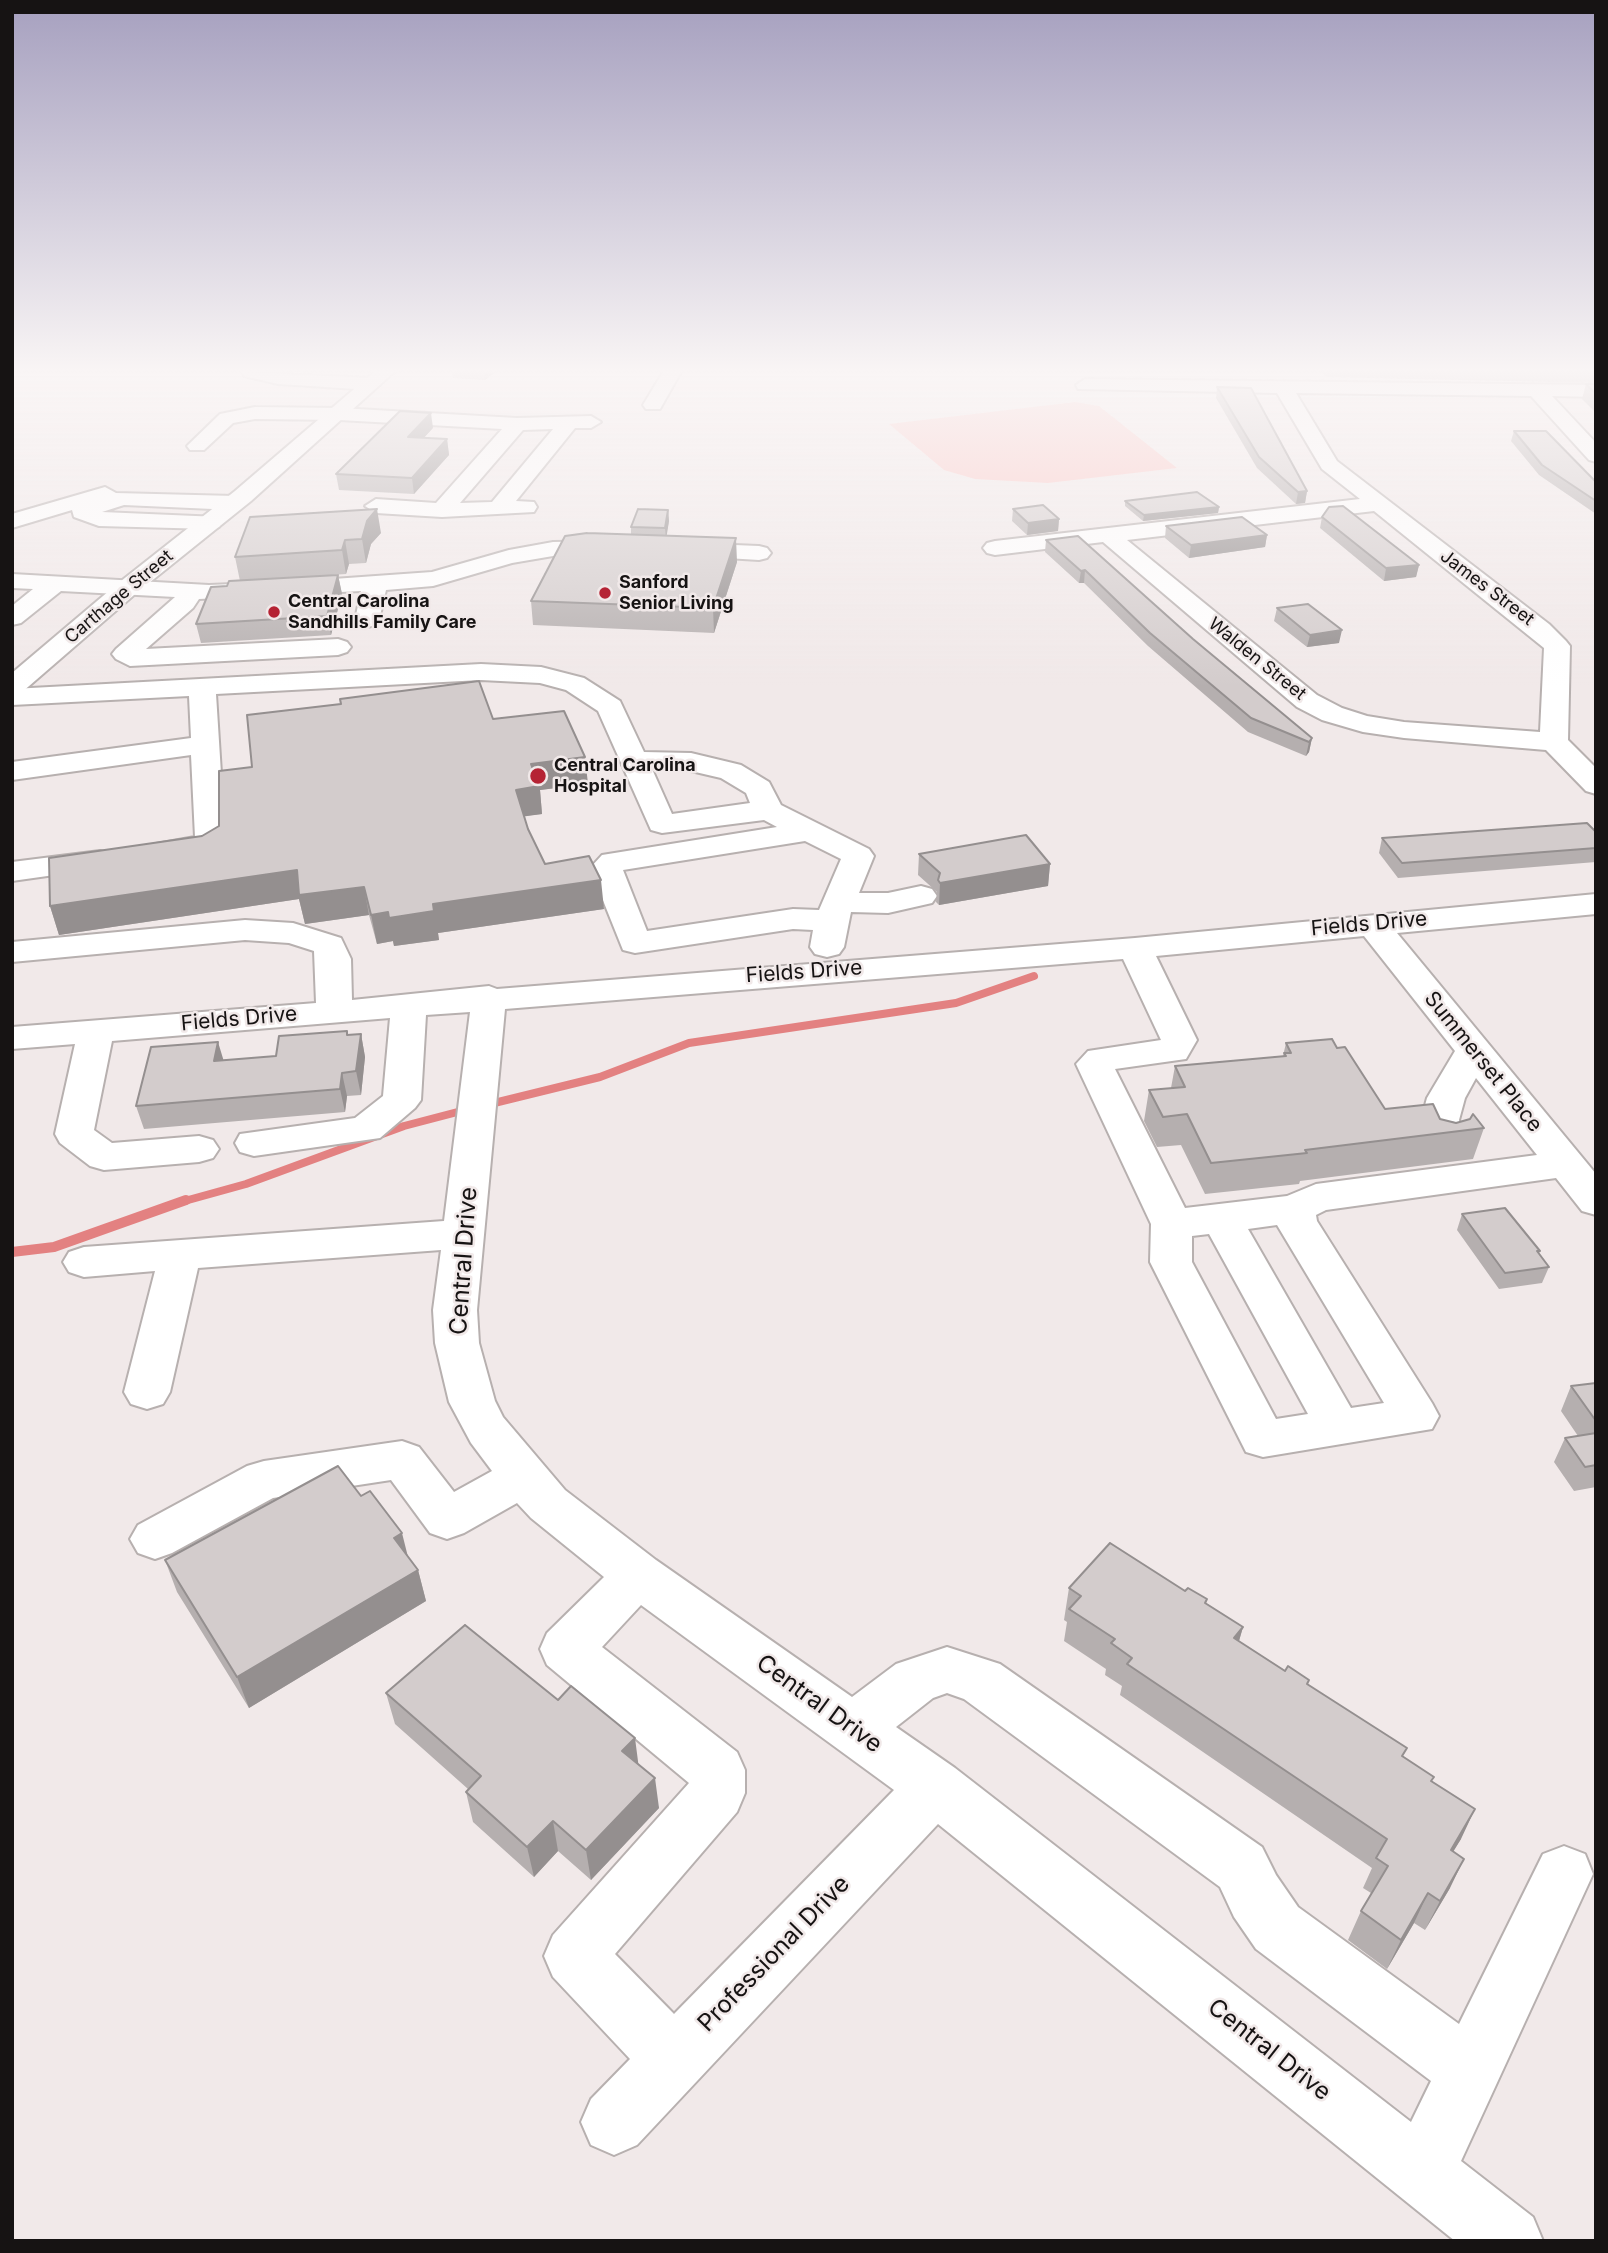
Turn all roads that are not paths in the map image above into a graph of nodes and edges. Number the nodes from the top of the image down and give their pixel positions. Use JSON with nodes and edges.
{"nodes":[{"id":1,"x":266,"y":477,"type":"edge"},
{"id":2,"x":471,"y":477,"type":"edge"},
{"id":3,"x":524,"y":477,"type":"edge"},
{"id":4,"x":1344,"y":477,"type":"edge"},
{"id":5,"x":239,"y":500,"type":"junction"},
{"id":6,"x":1377,"y":504,"type":"junction"},
{"id":7,"x":376,"y":506,"type":"edge"},
{"id":8,"x":526,"y":507,"type":"dead end"},
{"id":9,"x":498,"y":509,"type":"junction"},
{"id":10,"x":442,"y":510,"type":"junction"},
{"id":11,"x":12,"y":521,"type":"edge"},
{"id":12,"x":211,"y":522,"type":"junction"},
{"id":13,"x":1109,"y":536,"type":"junction"},
{"id":14,"x":628,"y":548,"type":"edge"},
{"id":15,"x":995,"y":548,"type":"dead end"},
{"id":16,"x":667,"y":549,"type":"edge"},
{"id":17,"x":759,"y":553,"type":"dead end"},
{"id":18,"x":12,"y":581,"type":"edge"},
{"id":19,"x":374,"y":583,"type":"junction"},
{"id":20,"x":54,"y":584,"type":"junction"},
{"id":21,"x":125,"y":590,"type":"junction"},
{"id":22,"x":191,"y":592,"type":"junction"},
{"id":23,"x":12,"y":618,"type":"edge"},
{"id":24,"x":367,"y":620,"type":"dead end"},
{"id":25,"x":338,"y":647,"type":"dead end"},
{"id":26,"x":236,"y":652,"type":"junction"},
{"id":27,"x":214,"y":685,"type":"junction"},
{"id":28,"x":12,"y":687,"type":"edge"},
{"id":29,"x":12,"y":697,"type":"edge"},
{"id":30,"x":1554,"y":743,"type":"junction"},
{"id":31,"x":205,"y":746,"type":"junction"},
{"id":32,"x":636,"y":760,"type":"junction"},
{"id":33,"x":12,"y":771,"type":"edge"},
{"id":34,"x":1596,"y":785,"type":"edge"},
{"id":35,"x":768,"y":810,"type":"junction"},
{"id":36,"x":808,"y":831,"type":"junction"},
{"id":37,"x":12,"y":872,"type":"edge"},
{"id":38,"x":921,"y":896,"type":"dead end"},
{"id":39,"x":1596,"y":904,"type":"edge"},
{"id":40,"x":835,"y":912,"type":"junction"},
{"id":41,"x":1371,"y":923,"type":"junction"},
{"id":42,"x":1135,"y":948,"type":"junction"},
{"id":43,"x":12,"y":952,"type":"edge"},
{"id":44,"x":828,"y":970,"type":"junction"},
{"id":45,"x":489,"y":997,"type":"junction"},
{"id":46,"x":410,"y":1004,"type":"junction"},
{"id":47,"x":334,"y":1011,"type":"junction"},
{"id":48,"x":96,"y":1031,"type":"junction"},
{"id":49,"x":12,"y":1038,"type":"edge"},
{"id":50,"x":1474,"y":1050,"type":"junction"},
{"id":51,"x":254,"y":1143,"type":"dead end"},
{"id":52,"x":199,"y":1149,"type":"dead end"},
{"id":53,"x":1458,"y":1159,"type":"junction"},
{"id":54,"x":1566,"y":1164,"type":"junction"},
{"id":55,"x":1596,"y":1201,"type":"edge"},
{"id":56,"x":1296,"y":1209,"type":"junction"},
{"id":57,"x":1221,"y":1218,"type":"junction"},
{"id":58,"x":1172,"y":1224,"type":"junction"},
{"id":59,"x":463,"y":1234,"type":"junction"},
{"id":60,"x":180,"y":1255,"type":"junction"},
{"id":61,"x":84,"y":1262,"type":"dead end"},
{"id":62,"x":147,"y":1392,"type":"dead end"},
{"id":63,"x":1339,"y":1428,"type":"junction"},
{"id":64,"x":523,"y":1478,"type":"junction"},
{"id":65,"x":155,"y":1539,"type":"dead end"},
{"id":66,"x":638,"y":1575,"type":"junction"},
{"id":67,"x":852,"y":1728,"type":"junction"},
{"id":68,"x":935,"y":1787,"type":"junction"},
{"id":69,"x":1564,"y":1874,"type":"dead end"},
{"id":70,"x":674,"y":2059,"type":"junction"},
{"id":71,"x":1470,"y":2071,"type":"junction"},
{"id":72,"x":614,"y":2122,"type":"dead end"},
{"id":73,"x":1422,"y":2171,"type":"junction"},
{"id":74,"x":1509,"y":2241,"type":"edge"}],
"edges":[{"from":1,"to":5,"type":"street","name":"Carthage Street"},
{"from":2,"to":10,"type":"street"},
{"from":3,"to":9,"type":"street"},
{"from":4,"to":6,"type":"street","name":"James Street"},
{"from":5,"to":11,"type":"street"},
{"from":5,"to":12,"type":"street","name":"Carthage Street"},
{"from":5,"to":12,"type":"street"},
{"from":6,"to":13,"type":"street"},
{"from":6,"to":30,"type":"street","name":"James Street"},
{"from":7,"to":10,"type":"street"},
{"from":8,"to":9,"type":"street"},
{"from":9,"to":10,"type":"street"},
{"from":12,"to":21,"type":"street","name":"Carthage Street"},
{"from":13,"to":15,"type":"street"},
{"from":13,"to":30,"type":"street","name":"Walden Street"},
{"from":14,"to":19,"type":"street"},
{"from":16,"to":17,"type":"street"},
{"from":18,"to":20,"type":"street"},
{"from":19,"to":22,"type":"street"},
{"from":19,"to":24,"type":"street"},
{"from":20,"to":21,"type":"street"},
{"from":20,"to":23,"type":"street"},
{"from":21,"to":22,"type":"street"},
{"from":21,"to":28,"type":"street","name":"Carthage Street"},
{"from":22,"to":26,"type":"street"},
{"from":25,"to":26,"type":"street"},
{"from":26,"to":27,"type":"street"},
{"from":27,"to":29,"type":"street"},
{"from":27,"to":31,"type":"street"},
{"from":27,"to":32,"type":"street"},
{"from":30,"to":34,"type":"street"},
{"from":31,"to":33,"type":"street"},
{"from":31,"to":37,"type":"street"},
{"from":32,"to":35,"type":"street"},
{"from":32,"to":35,"type":"street"},
{"from":35,"to":36,"type":"street"},
{"from":36,"to":40,"type":"street"},
{"from":36,"to":40,"type":"street"},
{"from":38,"to":40,"type":"street"},
{"from":39,"to":41,"type":"street","name":"Fields Drive"},
{"from":40,"to":44,"type":"street"},
{"from":41,"to":42,"type":"street","name":"Fields Drive"},
{"from":41,"to":50,"type":"street","name":"Summerset Place"},
{"from":42,"to":44,"type":"street","name":"Fields Drive"},
{"from":42,"to":58,"type":"street"},
{"from":43,"to":47,"type":"street"},
{"from":44,"to":45,"type":"street","name":"Fields Drive"},
{"from":45,"to":46,"type":"street","name":"Fields Drive"},
{"from":45,"to":59,"type":"street","name":"Central Drive"},
{"from":46,"to":47,"type":"street","name":"Fields Drive"},
{"from":46,"to":51,"type":"street"},
{"from":47,"to":48,"type":"street","name":"Fields Drive"},
{"from":48,"to":49,"type":"street","name":"Fields Drive"},
{"from":48,"to":52,"type":"street"},
{"from":50,"to":53,"type":"street"},
{"from":50,"to":54,"type":"street","name":"Summerset Place"},
{"from":53,"to":54,"type":"street"},
{"from":53,"to":56,"type":"street"},
{"from":54,"to":55,"type":"street","name":"Summerset Place"},
{"from":56,"to":57,"type":"street"},
{"from":56,"to":63,"type":"street"},
{"from":57,"to":58,"type":"street"},
{"from":57,"to":63,"type":"street"},
{"from":58,"to":63,"type":"street"},
{"from":59,"to":60,"type":"street"},
{"from":59,"to":64,"type":"street","name":"Central Drive"},
{"from":60,"to":61,"type":"street"},
{"from":60,"to":62,"type":"street"},
{"from":64,"to":65,"type":"street"},
{"from":64,"to":66,"type":"street","name":"Central Drive"},
{"from":66,"to":67,"type":"street","name":"Central Drive"},
{"from":66,"to":70,"type":"street"},
{"from":67,"to":68,"type":"street","name":"Central Drive"},
{"from":67,"to":71,"type":"street"},
{"from":68,"to":70,"type":"street","name":"Professional Drive"},
{"from":68,"to":73,"type":"street","name":"Central Drive"},
{"from":69,"to":71,"type":"street"},
{"from":70,"to":72,"type":"street","name":"Professional Drive"},
{"from":71,"to":73,"type":"street"},
{"from":73,"to":74,"type":"street","name":"Central Drive"}]}
